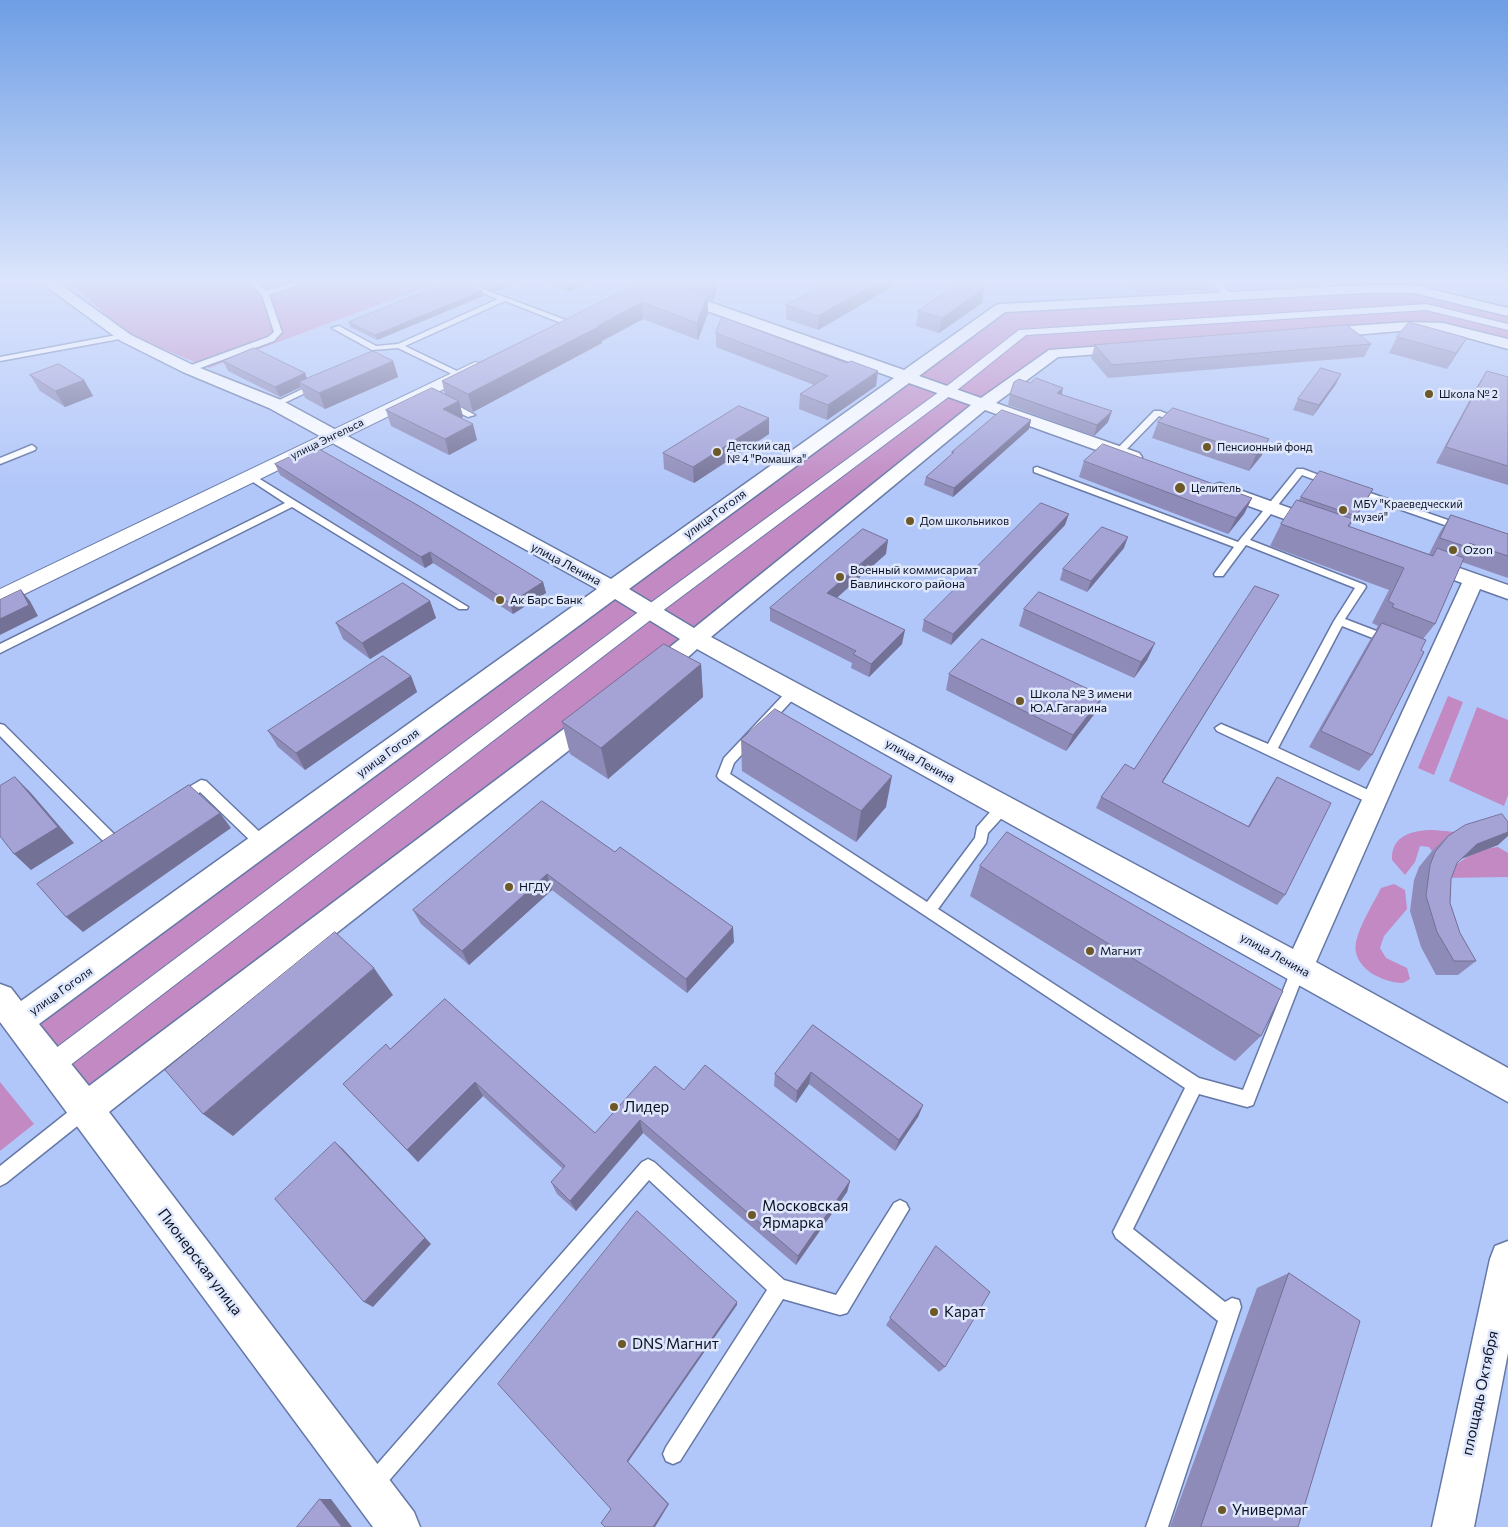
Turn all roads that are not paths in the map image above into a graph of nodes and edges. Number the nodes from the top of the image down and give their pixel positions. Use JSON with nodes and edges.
{"nodes":[{"id":1,"x":46,"y":350,"type":"edge"},
{"id":2,"x":151,"y":350,"type":"edge"},
{"id":3,"x":241,"y":350,"type":"edge"},
{"id":4,"x":408,"y":350,"type":"edge"},
{"id":5,"x":834,"y":350,"type":"edge"},
{"id":6,"x":942,"y":350,"type":"edge"},
{"id":7,"x":1000,"y":350,"type":"edge"},
{"id":8,"x":1088,"y":350,"type":"edge"},
{"id":9,"x":494,"y":358,"type":"edge"},
{"id":10,"x":0,"y":359,"type":"edge"},
{"id":11,"x":190,"y":369,"type":"junction"},
{"id":12,"x":458,"y":375,"type":"junction"},
{"id":13,"x":906,"y":376,"type":"junction"},
{"id":14,"x":325,"y":382,"type":"edge"},
{"id":15,"x":947,"y":392,"type":"junction"},
{"id":16,"x":432,"y":397,"type":"junction"},
{"id":17,"x":275,"y":404,"type":"junction"},
{"id":18,"x":983,"y":404,"type":"junction"},
{"id":19,"x":471,"y":415,"type":"dead end"},
{"id":20,"x":1194,"y":425,"type":"edge"},
{"id":21,"x":331,"y":436,"type":"junction"},
{"id":22,"x":32,"y":448,"type":"dead end"},
{"id":23,"x":1119,"y":452,"type":"junction"},
{"id":24,"x":0,"y":462,"type":"edge"},
{"id":25,"x":1146,"y":462,"type":"edge"},
{"id":26,"x":1037,"y":470,"type":"dead end"},
{"id":27,"x":250,"y":476,"type":"junction"},
{"id":28,"x":1208,"y":485,"type":"edge"},
{"id":29,"x":292,"y":503,"type":"junction"},
{"id":30,"x":1271,"y":508,"type":"junction"},
{"id":31,"x":1336,"y":530,"type":"edge"},
{"id":32,"x":1472,"y":531,"type":"edge"},
{"id":33,"x":1242,"y":544,"type":"junction"},
{"id":34,"x":1410,"y":557,"type":"edge"},
{"id":35,"x":1220,"y":574,"type":"dead end"},
{"id":36,"x":1474,"y":580,"type":"junction"},
{"id":37,"x":613,"y":589,"type":"junction"},
{"id":38,"x":1508,"y":592,"type":"edge"},
{"id":39,"x":0,"y":598,"type":"edge"},
{"id":40,"x":463,"y":607,"type":"dead end"},
{"id":41,"x":650,"y":611,"type":"junction"},
{"id":42,"x":1339,"y":621,"type":"junction"},
{"id":43,"x":696,"y":639,"type":"junction"},
{"id":44,"x":1403,"y":646,"type":"edge"},
{"id":45,"x":0,"y":649,"type":"edge"},
{"id":46,"x":633,"y":688,"type":"edge"},
{"id":47,"x":793,"y":692,"type":"junction"},
{"id":48,"x":610,"y":706,"type":"edge"},
{"id":49,"x":0,"y":728,"type":"edge"},
{"id":50,"x":1221,"y":728,"type":"dead end"},
{"id":51,"x":1271,"y":750,"type":"junction"},
{"id":52,"x":1374,"y":799,"type":"junction"},
{"id":53,"x":170,"y":806,"type":"edge"},
{"id":54,"x":1003,"y":807,"type":"junction"},
{"id":55,"x":130,"y":832,"type":"edge"},
{"id":56,"x":263,"y":844,"type":"junction"},
{"id":57,"x":929,"y":911,"type":"junction"},
{"id":58,"x":1299,"y":968,"type":"junction"},
{"id":59,"x":9,"y":1009,"type":"edge"},
{"id":60,"x":52,"y":1065,"type":"junction"},
{"id":61,"x":1195,"y":1085,"type":"junction"},
{"id":62,"x":1508,"y":1086,"type":"edge"},
{"id":63,"x":86,"y":1109,"type":"junction"},
{"id":64,"x":0,"y":1177,"type":"edge"},
{"id":65,"x":900,"y":1210,"type":"dead end"},
{"id":66,"x":1508,"y":1259,"type":"edge"},
{"id":67,"x":779,"y":1288,"type":"junction"},
{"id":68,"x":673,"y":1454,"type":"dead end"},
{"id":69,"x":369,"y":1488,"type":"junction"},
{"id":70,"x":399,"y":1527,"type":"edge"},
{"id":71,"x":1157,"y":1527,"type":"edge"},
{"id":72,"x":1453,"y":1527,"type":"edge"}],
"edges":[{"from":1,"to":10,"type":"lane"},
{"from":2,"to":11,"type":"street","name":"улица Ленина"},
{"from":3,"to":11,"type":"lane"},
{"from":4,"to":12,"type":"lane"},
{"from":5,"to":13,"type":"street"},
{"from":6,"to":13,"type":"street","name":"улица Гоголя"},
{"from":7,"to":15,"type":"street"},
{"from":8,"to":18,"type":"street"},
{"from":9,"to":12,"type":"street","name":"улица Энгельса"},
{"from":11,"to":17,"type":"street","name":"улица Ленина"},
{"from":12,"to":16,"type":"street","name":"улица Энгельса"},
{"from":13,"to":15,"type":"street"},
{"from":13,"to":37,"type":"street","name":"улица Гоголя"},
{"from":14,"to":17,"type":"lane"},
{"from":15,"to":18,"type":"street"},
{"from":15,"to":41,"type":"street"},
{"from":16,"to":19,"type":"lane"},
{"from":16,"to":21,"type":"street","name":"улица Энгельса"},
{"from":17,"to":21,"type":"street","name":"улица Ленина"},
{"from":18,"to":23,"type":"street"},
{"from":18,"to":43,"type":"street"},
{"from":20,"to":23,"type":"lane"},
{"from":21,"to":27,"type":"street","name":"улица Энгельса"},
{"from":21,"to":37,"type":"street","name":"улица Ленина"},
{"from":22,"to":24,"type":"lane"},
{"from":23,"to":25,"type":"street"},
{"from":26,"to":33,"type":"lane"},
{"from":27,"to":29,"type":"lane"},
{"from":27,"to":39,"type":"street","name":"улица Энгельса"},
{"from":28,"to":30,"type":"street"},
{"from":29,"to":40,"type":"lane"},
{"from":29,"to":45,"type":"lane"},
{"from":30,"to":31,"type":"street"},
{"from":30,"to":32,"type":"lane"},
{"from":30,"to":33,"type":"lane"},
{"from":33,"to":35,"type":"lane"},
{"from":33,"to":42,"type":"lane"},
{"from":34,"to":36,"type":"street"},
{"from":36,"to":38,"type":"street"},
{"from":36,"to":52,"type":"street"},
{"from":37,"to":41,"type":"street","name":"улица Ленина"},
{"from":37,"to":56,"type":"street","name":"улица Гоголя"},
{"from":41,"to":43,"type":"street","name":"улица Ленина"},
{"from":41,"to":60,"type":"street"},
{"from":42,"to":44,"type":"lane"},
{"from":42,"to":51,"type":"lane"},
{"from":43,"to":46,"type":"street"},
{"from":43,"to":47,"type":"street","name":"улица Ленина"},
{"from":47,"to":54,"type":"street","name":"улица Ленина"},
{"from":47,"to":57,"type":"lane"},
{"from":48,"to":63,"type":"street"},
{"from":49,"to":55,"type":"lane"},
{"from":50,"to":51,"type":"lane"},
{"from":51,"to":52,"type":"lane"},
{"from":52,"to":58,"type":"street"},
{"from":53,"to":56,"type":"lane"},
{"from":54,"to":57,"type":"lane"},
{"from":54,"to":58,"type":"street","name":"улица Ленина"},
{"from":56,"to":59,"type":"street","name":"улица Гоголя"},
{"from":57,"to":61,"type":"lane"},
{"from":58,"to":61,"type":"lane"},
{"from":58,"to":62,"type":"street","name":"улица Ленина"},
{"from":59,"to":60,"type":"street","name":"Пионерская улица"},
{"from":60,"to":63,"type":"street","name":"Пионерская улица"},
{"from":61,"to":71,"type":"lane"},
{"from":63,"to":64,"type":"lane"},
{"from":63,"to":69,"type":"street","name":"Пионерская улица"},
{"from":65,"to":67,"type":"lane"},
{"from":66,"to":72,"type":"street","name":"площадь Октября"},
{"from":67,"to":68,"type":"lane"},
{"from":67,"to":69,"type":"lane"},
{"from":69,"to":70,"type":"street","name":"Пионерская улица"}]}
